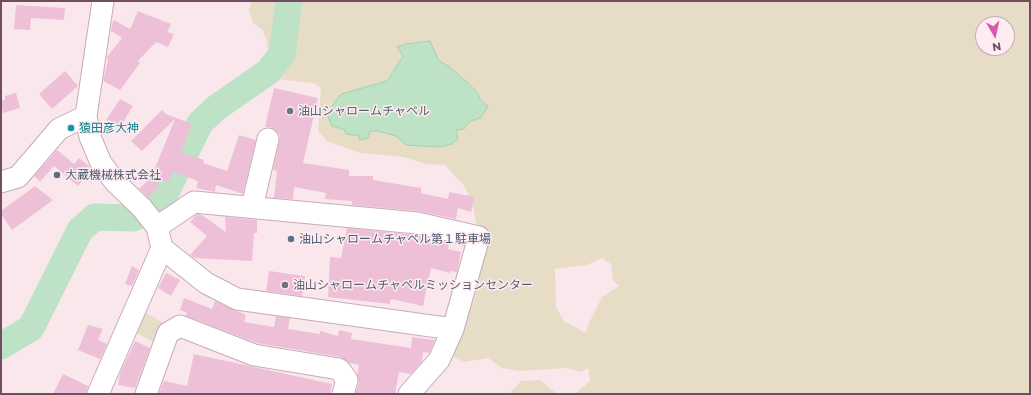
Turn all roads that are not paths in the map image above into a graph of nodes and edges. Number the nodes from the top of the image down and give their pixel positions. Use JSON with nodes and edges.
{"nodes":[{"id":1,"x":103,"y":1,"type":"edge"},
{"id":2,"x":86,"y":116,"type":"junction"},
{"id":3,"x":268,"y":139,"type":"dead end"},
{"id":4,"x":1,"y":182,"type":"edge"},
{"id":5,"x":252,"y":208,"type":"junction"},
{"id":6,"x":157,"y":227,"type":"junction"},
{"id":7,"x":162,"y":248,"type":"junction"},
{"id":8,"x":453,"y":329,"type":"junction"},
{"id":9,"x":105,"y":393,"type":"edge"},
{"id":10,"x":146,"y":394,"type":"edge"},
{"id":11,"x":343,"y":394,"type":"edge"},
{"id":12,"x":409,"y":394,"type":"edge"}],
"edges":[{"from":1,"to":2,"type":"street"},
{"from":2,"to":4,"type":"street"},
{"from":2,"to":6,"type":"street"},
{"from":3,"to":5,"type":"street"},
{"from":5,"to":6,"type":"street"},
{"from":5,"to":8,"type":"street"},
{"from":6,"to":7,"type":"street"},
{"from":7,"to":8,"type":"street"},
{"from":7,"to":9,"type":"street"},
{"from":8,"to":12,"type":"street"},
{"from":10,"to":11,"type":"street"}]}
